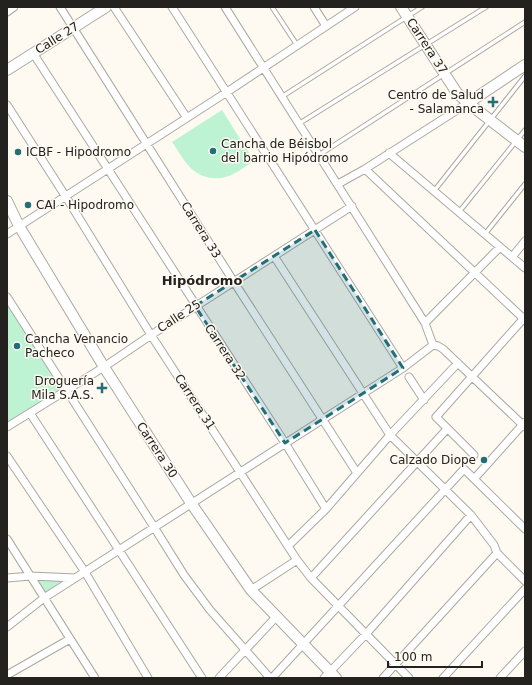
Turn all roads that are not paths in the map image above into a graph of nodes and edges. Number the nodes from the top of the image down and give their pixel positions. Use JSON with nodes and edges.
{"nodes":[{"id":1,"x":14,"y":7,"type":"edge"},
{"id":2,"x":60,"y":7,"type":"edge"},
{"id":3,"x":106,"y":7,"type":"edge"},
{"id":4,"x":114,"y":7,"type":"edge"},
{"id":5,"x":172,"y":7,"type":"edge"},
{"id":6,"x":225,"y":7,"type":"edge"},
{"id":7,"x":272,"y":7,"type":"edge"},
{"id":8,"x":314,"y":7,"type":"edge"},
{"id":9,"x":355,"y":7,"type":"edge"},
{"id":10,"x":402,"y":7,"type":"edge"},
{"id":11,"x":422,"y":7,"type":"edge"},
{"id":12,"x":486,"y":7,"type":"edge"},
{"id":13,"x":7,"y":12,"type":"edge"},
{"id":14,"x":407,"y":16,"type":"junction"},
{"id":15,"x":525,"y":22,"type":"edge"},
{"id":16,"x":326,"y":26,"type":"junction"},
{"id":17,"x":73,"y":28,"type":"junction"},
{"id":18,"x":426,"y":44,"type":"junction"},
{"id":19,"x":297,"y":45,"type":"junction"},
{"id":20,"x":33,"y":53,"type":"junction"},
{"id":21,"x":525,"y":65,"type":"edge"},
{"id":22,"x":264,"y":67,"type":"junction"},
{"id":23,"x":7,"y":70,"type":"edge"},
{"id":24,"x":445,"y":73,"type":"junction"},
{"id":25,"x":525,"y":76,"type":"edge"},
{"id":26,"x":520,"y":81,"type":"junction"},
{"id":27,"x":525,"y":85,"type":"edge"},
{"id":28,"x":227,"y":92,"type":"junction"},
{"id":29,"x":283,"y":96,"type":"junction"},
{"id":30,"x":468,"y":103,"type":"junction"},
{"id":31,"x":7,"y":105,"type":"edge"},
{"id":32,"x":187,"y":118,"type":"junction"},
{"id":33,"x":490,"y":120,"type":"junction"},
{"id":34,"x":300,"y":124,"type":"junction"},
{"id":35,"x":525,"y":130,"type":"edge"},
{"id":36,"x":516,"y":141,"type":"junction"},
{"id":37,"x":147,"y":143,"type":"junction"},
{"id":38,"x":525,"y":147,"type":"edge"},
{"id":39,"x":389,"y":154,"type":"junction"},
{"id":40,"x":319,"y":155,"type":"junction"},
{"id":41,"x":107,"y":169,"type":"junction"},
{"id":42,"x":365,"y":169,"type":"junction"},
{"id":43,"x":338,"y":184,"type":"junction"},
{"id":44,"x":525,"y":184,"type":"edge"},
{"id":45,"x":434,"y":191,"type":"junction"},
{"id":46,"x":66,"y":197,"type":"junction"},
{"id":47,"x":7,"y":201,"type":"edge"},
{"id":48,"x":352,"y":206,"type":"junction"},
{"id":49,"x":459,"y":212,"type":"junction"},
{"id":50,"x":19,"y":226,"type":"junction"},
{"id":51,"x":315,"y":230,"type":"junction"},
{"id":52,"x":7,"y":234,"type":"edge"},
{"id":53,"x":485,"y":234,"type":"junction"},
{"id":54,"x":525,"y":241,"type":"edge"},
{"id":55,"x":500,"y":247,"type":"junction"},
{"id":56,"x":274,"y":256,"type":"junction"},
{"id":57,"x":512,"y":257,"type":"junction"},
{"id":58,"x":525,"y":268,"type":"edge"},
{"id":59,"x":476,"y":273,"type":"junction"},
{"id":60,"x":234,"y":282,"type":"junction"},
{"id":61,"x":7,"y":296,"type":"edge"},
{"id":62,"x":195,"y":306,"type":"junction"},
{"id":63,"x":524,"y":318,"type":"edge"},
{"id":64,"x":426,"y":323,"type":"junction"},
{"id":65,"x":151,"y":335,"type":"junction"},
{"id":66,"x":433,"y":345,"type":"junction"},
{"id":67,"x":458,"y":363,"type":"junction"},
{"id":68,"x":104,"y":367,"type":"junction"},
{"id":69,"x":403,"y":368,"type":"junction"},
{"id":70,"x":473,"y":376,"type":"junction"},
{"id":71,"x":409,"y":377,"type":"dead end"},
{"id":72,"x":67,"y":390,"type":"junction"},
{"id":73,"x":364,"y":393,"type":"junction"},
{"id":74,"x":424,"y":400,"type":"junction"},
{"id":75,"x":30,"y":413,"type":"junction"},
{"id":76,"x":322,"y":419,"type":"junction"},
{"id":77,"x":524,"y":424,"type":"edge"},
{"id":78,"x":7,"y":427,"type":"edge"},
{"id":79,"x":447,"y":429,"type":"junction"},
{"id":80,"x":390,"y":434,"type":"junction"},
{"id":81,"x":285,"y":444,"type":"junction"},
{"id":82,"x":474,"y":455,"type":"dead end"},
{"id":83,"x":7,"y":456,"type":"edge"},
{"id":84,"x":417,"y":463,"type":"junction"},
{"id":85,"x":240,"y":471,"type":"junction"},
{"id":86,"x":357,"y":473,"type":"junction"},
{"id":87,"x":474,"y":479,"type":"junction"},
{"id":88,"x":445,"y":489,"type":"junction"},
{"id":89,"x":192,"y":503,"type":"junction"},
{"id":90,"x":326,"y":509,"type":"junction"},
{"id":91,"x":471,"y":515,"type":"junction"},
{"id":92,"x":154,"y":527,"type":"junction"},
{"id":93,"x":525,"y":529,"type":"edge"},
{"id":94,"x":7,"y":538,"type":"edge"},
{"id":95,"x":288,"y":546,"type":"junction"},
{"id":96,"x":119,"y":550,"type":"junction"},
{"id":97,"x":497,"y":553,"type":"junction"},
{"id":98,"x":297,"y":560,"type":"junction"},
{"id":99,"x":85,"y":572,"type":"junction"},
{"id":100,"x":31,"y":576,"type":"junction"},
{"id":101,"x":7,"y":578,"type":"edge"},
{"id":102,"x":75,"y":578,"type":"junction"},
{"id":103,"x":311,"y":578,"type":"junction"},
{"id":104,"x":525,"y":581,"type":"edge"},
{"id":105,"x":525,"y":589,"type":"edge"},
{"id":106,"x":252,"y":590,"type":"junction"},
{"id":107,"x":44,"y":598,"type":"junction"},
{"id":108,"x":338,"y":606,"type":"junction"},
{"id":109,"x":276,"y":617,"type":"junction"},
{"id":110,"x":7,"y":626,"type":"edge"},
{"id":111,"x":366,"y":634,"type":"junction"},
{"id":112,"x":70,"y":639,"type":"junction"},
{"id":113,"x":303,"y":644,"type":"junction"},
{"id":114,"x":245,"y":650,"type":"junction"},
{"id":115,"x":525,"y":651,"type":"edge"},
{"id":116,"x":396,"y":664,"type":"junction"},
{"id":117,"x":7,"y":675,"type":"edge"},
{"id":118,"x":330,"y":676,"type":"edge"},
{"id":119,"x":92,"y":677,"type":"edge"},
{"id":120,"x":148,"y":678,"type":"edge"},
{"id":121,"x":202,"y":678,"type":"edge"},
{"id":122,"x":219,"y":678,"type":"edge"},
{"id":123,"x":271,"y":678,"type":"edge"},
{"id":124,"x":383,"y":678,"type":"edge"},
{"id":125,"x":409,"y":678,"type":"edge"},
{"id":126,"x":443,"y":678,"type":"edge"},
{"id":127,"x":500,"y":678,"type":"edge"}],
"edges":[{"from":1,"to":13,"type":"street"},
{"from":2,"to":17,"type":"street","name":"Carrera 33"},
{"from":3,"to":17,"type":"street","name":"Calle 27"},
{"from":4,"to":32,"type":"street"},
{"from":5,"to":28,"type":"street"},
{"from":6,"to":22,"type":"street"},
{"from":7,"to":19,"type":"lane"},
{"from":8,"to":16,"type":"street"},
{"from":9,"to":16,"type":"street"},
{"from":10,"to":14,"type":"street","name":"Carrera 37"},
{"from":11,"to":14,"type":"lane"},
{"from":12,"to":18,"type":"lane"},
{"from":14,"to":18,"type":"street","name":"Carrera 37"},
{"from":14,"to":29,"type":"lane"},
{"from":15,"to":24,"type":"lane"},
{"from":16,"to":19,"type":"street"},
{"from":17,"to":20,"type":"street","name":"Calle 27"},
{"from":17,"to":37,"type":"street","name":"Carrera 33"},
{"from":18,"to":24,"type":"street","name":"Carrera 37"},
{"from":18,"to":34,"type":"lane"},
{"from":19,"to":22,"type":"street"},
{"from":20,"to":23,"type":"street","name":"Calle 27"},
{"from":20,"to":41,"type":"street","name":"Carrera 32"},
{"from":21,"to":30,"type":"street"},
{"from":22,"to":28,"type":"street"},
{"from":22,"to":29,"type":"street"},
{"from":24,"to":30,"type":"street","name":"Carrera 37"},
{"from":24,"to":40,"type":"lane"},
{"from":25,"to":26,"type":"lane"},
{"from":26,"to":27,"type":"lane"},
{"from":26,"to":33,"type":"lane"},
{"from":28,"to":32,"type":"street"},
{"from":28,"to":51,"type":"street"},
{"from":29,"to":34,"type":"street"},
{"from":30,"to":33,"type":"street","name":"Carrera 37"},
{"from":30,"to":39,"type":"street"},
{"from":31,"to":46,"type":"street","name":"Carrera 31"},
{"from":32,"to":37,"type":"street"},
{"from":33,"to":36,"type":"street","name":"Carrera 37"},
{"from":33,"to":45,"type":"lane"},
{"from":34,"to":40,"type":"street"},
{"from":35,"to":36,"type":"lane"},
{"from":36,"to":38,"type":"street","name":"Carrera 37"},
{"from":36,"to":49,"type":"lane"},
{"from":37,"to":41,"type":"street"},
{"from":37,"to":60,"type":"street","name":"Carrera 33"},
{"from":39,"to":42,"type":"street"},
{"from":39,"to":45,"type":"street"},
{"from":40,"to":43,"type":"street"},
{"from":41,"to":46,"type":"street"},
{"from":41,"to":62,"type":"street","name":"Carrera 32"},
{"from":42,"to":43,"type":"street"},
{"from":42,"to":59,"type":"street"},
{"from":43,"to":48,"type":"street"},
{"from":44,"to":53,"type":"lane"},
{"from":45,"to":49,"type":"street"},
{"from":46,"to":50,"type":"street"},
{"from":46,"to":65,"type":"street","name":"Carrera 31"},
{"from":47,"to":50,"type":"street","name":"Carrera 30"},
{"from":48,"to":51,"type":"street","name":"Calle 25"},
{"from":48,"to":64,"type":"street"},
{"from":49,"to":53,"type":"street"},
{"from":50,"to":52,"type":"street"},
{"from":50,"to":68,"type":"street","name":"Carrera 30"},
{"from":51,"to":56,"type":"street","name":"Calle 25"},
{"from":51,"to":69,"type":"street"},
{"from":53,"to":55,"type":"street"},
{"from":54,"to":57,"type":"street"},
{"from":55,"to":57,"type":"street"},
{"from":55,"to":59,"type":"street"},
{"from":56,"to":60,"type":"street","name":"Calle 25"},
{"from":56,"to":73,"type":"street"},
{"from":57,"to":58,"type":"street"},
{"from":59,"to":63,"type":"street"},
{"from":59,"to":64,"type":"street"},
{"from":60,"to":62,"type":"street","name":"Calle 25"},
{"from":60,"to":76,"type":"street","name":"Carrera 33"},
{"from":61,"to":72,"type":"street"},
{"from":62,"to":65,"type":"street","name":"Calle 25"},
{"from":62,"to":81,"type":"street","name":"Carrera 32"},
{"from":63,"to":70,"type":"street"},
{"from":64,"to":66,"type":"street"},
{"from":65,"to":68,"type":"street","name":"Calle 25"},
{"from":65,"to":85,"type":"street","name":"Carrera 31"},
{"from":66,"to":67,"type":"street"},
{"from":66,"to":69,"type":"street"},
{"from":67,"to":70,"type":"street"},
{"from":67,"to":74,"type":"street"},
{"from":68,"to":72,"type":"street","name":"Calle 25"},
{"from":68,"to":89,"type":"street","name":"Carrera 30"},
{"from":69,"to":73,"type":"street"},
{"from":70,"to":77,"type":"street"},
{"from":70,"to":79,"type":"street"},
{"from":71,"to":74,"type":"street"},
{"from":72,"to":75,"type":"street","name":"Calle 25"},
{"from":72,"to":92,"type":"street"},
{"from":73,"to":76,"type":"street"},
{"from":73,"to":80,"type":"street"},
{"from":74,"to":80,"type":"street"},
{"from":75,"to":78,"type":"street","name":"Calle 25"},
{"from":75,"to":96,"type":"street"},
{"from":76,"to":81,"type":"street"},
{"from":76,"to":86,"type":"street","name":"Carrera 33"},
{"from":77,"to":87,"type":"street"},
{"from":79,"to":82,"type":"street"},
{"from":79,"to":84,"type":"street"},
{"from":80,"to":84,"type":"street"},
{"from":80,"to":86,"type":"street"},
{"from":81,"to":85,"type":"street"},
{"from":81,"to":90,"type":"street","name":"Carrera 32"},
{"from":83,"to":99,"type":"street"},
{"from":84,"to":88,"type":"street"},
{"from":84,"to":103,"type":"street"},
{"from":85,"to":89,"type":"street"},
{"from":85,"to":95,"type":"street","name":"Carrera 31"},
{"from":86,"to":90,"type":"street"},
{"from":87,"to":88,"type":"street"},
{"from":87,"to":93,"type":"street"},
{"from":88,"to":91,"type":"street"},
{"from":88,"to":108,"type":"street"},
{"from":89,"to":92,"type":"street"},
{"from":89,"to":106,"type":"street","name":"Carrera 30"},
{"from":90,"to":95,"type":"street"},
{"from":91,"to":97,"type":"street"},
{"from":91,"to":111,"type":"street"},
{"from":92,"to":96,"type":"street"},
{"from":92,"to":114,"type":"street"},
{"from":94,"to":100,"type":"street"},
{"from":95,"to":98,"type":"street","name":"Carrera 31"},
{"from":96,"to":99,"type":"street"},
{"from":96,"to":121,"type":"street"},
{"from":97,"to":104,"type":"street"},
{"from":97,"to":116,"type":"street"},
{"from":98,"to":103,"type":"street","name":"Carrera 31"},
{"from":98,"to":106,"type":"street"},
{"from":99,"to":102,"type":"street"},
{"from":99,"to":120,"type":"street"},
{"from":100,"to":101,"type":"street"},
{"from":100,"to":102,"type":"street"},
{"from":100,"to":107,"type":"street"},
{"from":102,"to":107,"type":"street"},
{"from":103,"to":108,"type":"street","name":"Carrera 31"},
{"from":105,"to":126,"type":"street"},
{"from":106,"to":109,"type":"street","name":"Carrera 30"},
{"from":107,"to":110,"type":"street"},
{"from":107,"to":112,"type":"street"},
{"from":108,"to":111,"type":"street","name":"Carrera 31"},
{"from":108,"to":113,"type":"street"},
{"from":109,"to":113,"type":"street","name":"Carrera 30"},
{"from":109,"to":114,"type":"street"},
{"from":111,"to":116,"type":"street","name":"Carrera 31"},
{"from":111,"to":118,"type":"street"},
{"from":112,"to":117,"type":"street"},
{"from":112,"to":119,"type":"street"},
{"from":113,"to":118,"type":"street","name":"Carrera 30"},
{"from":113,"to":123,"type":"street"},
{"from":114,"to":122,"type":"street"},
{"from":114,"to":123,"type":"street"},
{"from":115,"to":127,"type":"street"},
{"from":116,"to":124,"type":"street"},
{"from":116,"to":125,"type":"street","name":"Carrera 31"}]}
